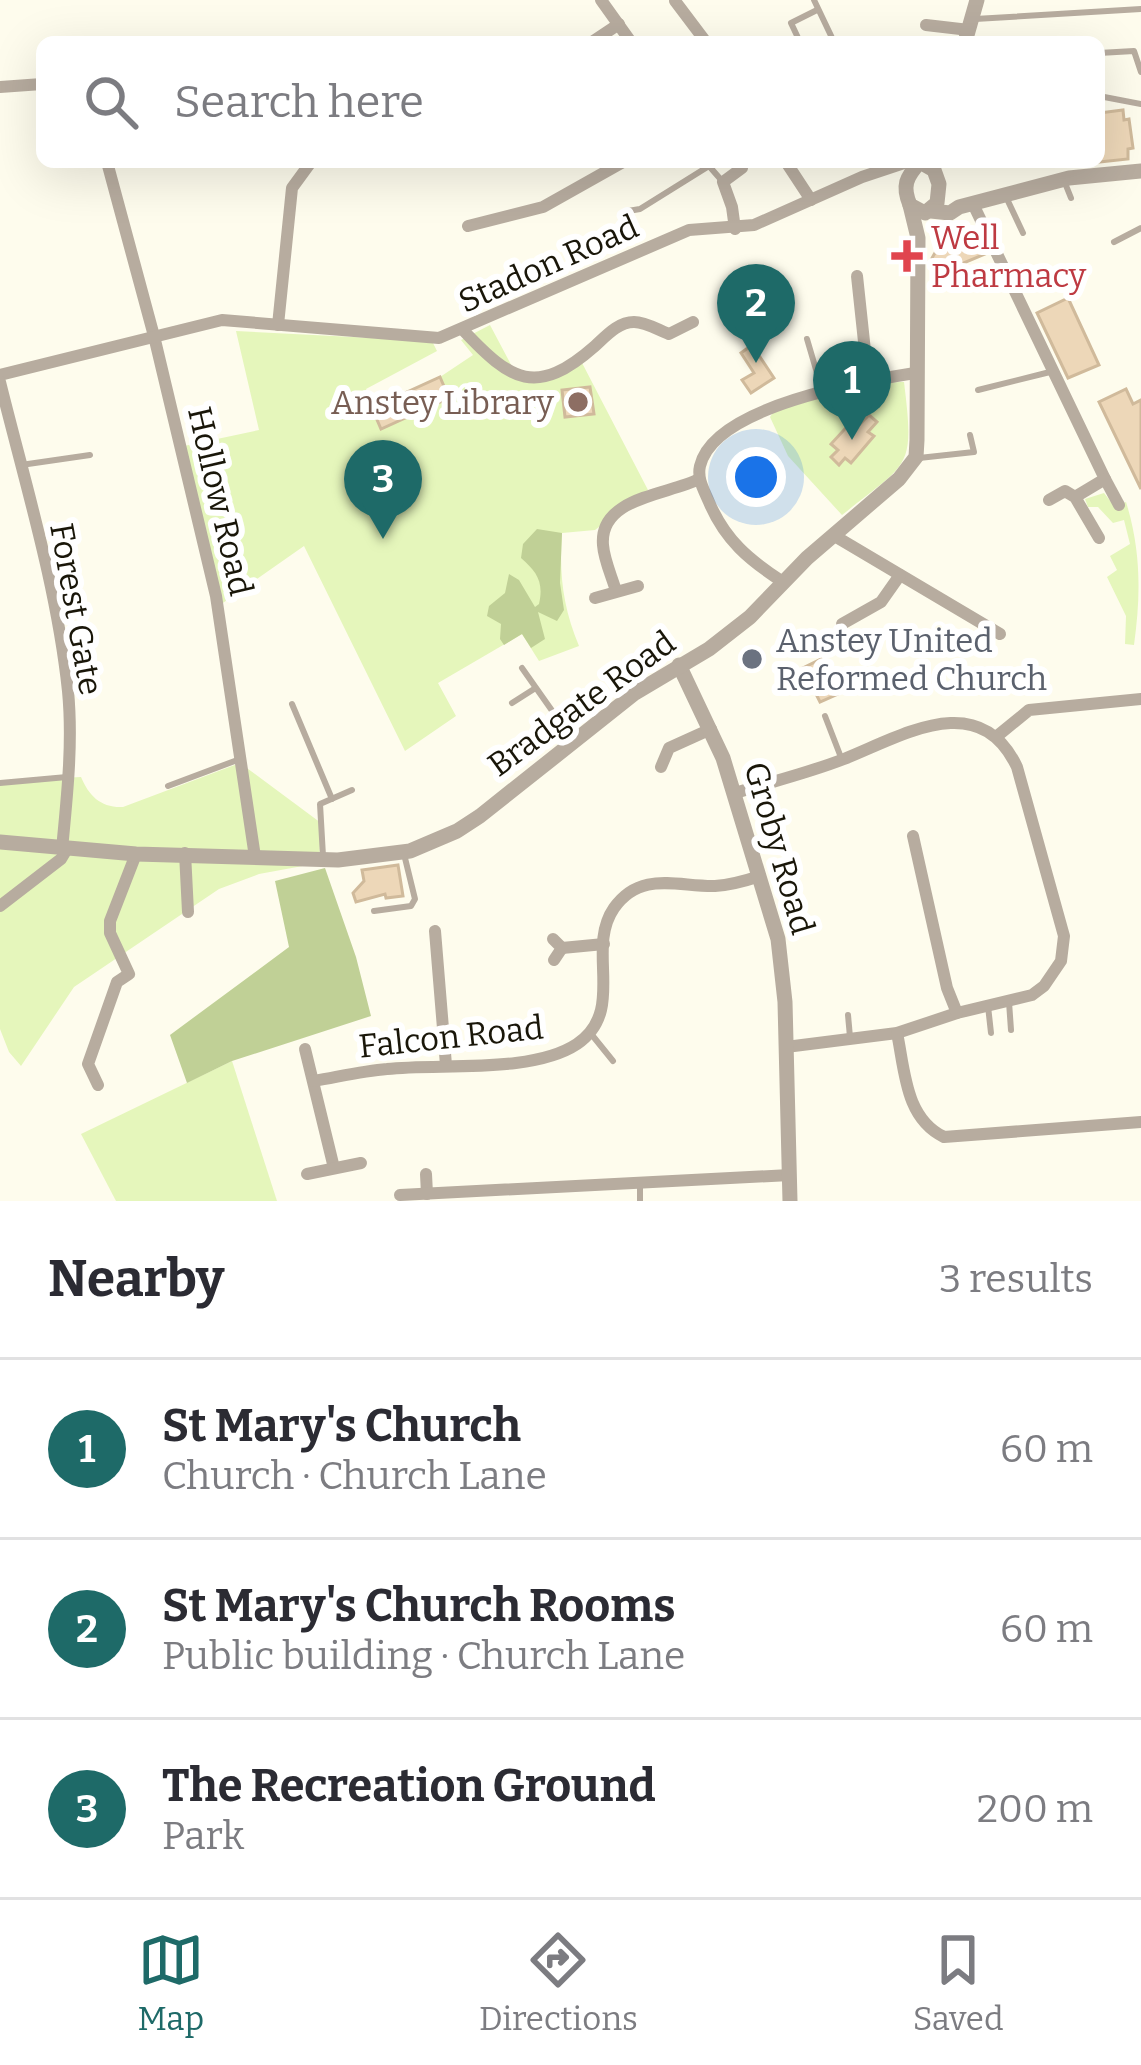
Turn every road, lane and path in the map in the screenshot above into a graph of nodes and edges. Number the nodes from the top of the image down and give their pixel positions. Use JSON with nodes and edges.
{"nodes":[{"id":1,"x":601,"y":0,"type":"edge"},
{"id":2,"x":814,"y":0,"type":"edge"},
{"id":3,"x":977,"y":0,"type":"edge"},
{"id":4,"x":675,"y":1,"type":"edge"},
{"id":5,"x":1130,"y":5,"type":"edge"},
{"id":6,"x":1141,"y":9,"type":"edge"},
{"id":7,"x":817,"y":10,"type":"junction"},
{"id":8,"x":619,"y":24,"type":"junction"},
{"id":9,"x":926,"y":25,"type":"dead end"},
{"id":10,"x":968,"y":30,"type":"edge"},
{"id":11,"x":601,"y":36,"type":"edge"},
{"id":12,"x":627,"y":36,"type":"edge"},
{"id":13,"x":701,"y":36,"type":"edge"},
{"id":14,"x":797,"y":36,"type":"edge"},
{"id":15,"x":831,"y":36,"type":"edge"},
{"id":16,"x":1105,"y":52,"type":"edge"},
{"id":17,"x":1141,"y":72,"type":"edge"},
{"id":18,"x":36,"y":84,"type":"edge"},
{"id":19,"x":0,"y":87,"type":"edge"},
{"id":20,"x":1105,"y":97,"type":"edge"},
{"id":21,"x":1141,"y":104,"type":"edge"},
{"id":22,"x":109,"y":168,"type":"edge"},
{"id":23,"x":305,"y":168,"type":"edge"},
{"id":24,"x":613,"y":168,"type":"edge"},
{"id":25,"x":706,"y":168,"type":"edge"},
{"id":26,"x":711,"y":168,"type":"edge"},
{"id":27,"x":742,"y":168,"type":"dead end"},
{"id":28,"x":790,"y":168,"type":"edge"},
{"id":29,"x":891,"y":168,"type":"edge"},
{"id":30,"x":924,"y":168,"type":"edge"},
{"id":31,"x":930,"y":168,"type":"edge"},
{"id":32,"x":880,"y":172,"type":"junction"},
{"id":33,"x":1141,"y":172,"type":"edge"},
{"id":34,"x":281,"y":174,"type":"dead end"},
{"id":35,"x":296,"y":180,"type":"junction"},
{"id":36,"x":1063,"y":180,"type":"junction"},
{"id":37,"x":723,"y":182,"type":"junction"},
{"id":38,"x":905,"y":185,"type":"junction"},
{"id":39,"x":939,"y":193,"type":"junction"},
{"id":40,"x":1006,"y":196,"type":"junction"},
{"id":41,"x":1072,"y":198,"type":"dead end"},
{"id":42,"x":812,"y":200,"type":"junction"},
{"id":43,"x":910,"y":205,"type":"junction"},
{"id":44,"x":966,"y":206,"type":"junction"},
{"id":45,"x":531,"y":211,"type":"junction"},
{"id":46,"x":628,"y":211,"type":"dead end"},
{"id":47,"x":931,"y":211,"type":"junction"},
{"id":48,"x":468,"y":226,"type":"dead end"},
{"id":49,"x":735,"y":229,"type":"junction"},
{"id":50,"x":1141,"y":229,"type":"edge"},
{"id":51,"x":537,"y":230,"type":"dead end"},
{"id":52,"x":1022,"y":233,"type":"dead end"},
{"id":53,"x":918,"y":238,"type":"junction"},
{"id":54,"x":1114,"y":242,"type":"dead end"},
{"id":55,"x":857,"y":275,"type":"dead end"},
{"id":56,"x":693,"y":322,"type":"dead end"},
{"id":57,"x":278,"y":326,"type":"junction"},
{"id":58,"x":463,"y":330,"type":"junction"},
{"id":59,"x":154,"y":336,"type":"junction"},
{"id":60,"x":807,"y":339,"type":"dead end"},
{"id":61,"x":1051,"y":372,"type":"junction"},
{"id":62,"x":915,"y":373,"type":"junction"},
{"id":63,"x":0,"y":379,"type":"edge"},
{"id":64,"x":868,"y":379,"type":"junction"},
{"id":65,"x":822,"y":390,"type":"junction"},
{"id":66,"x":978,"y":390,"type":"dead end"},
{"id":67,"x":970,"y":435,"type":"dead end"},
{"id":68,"x":90,"y":455,"type":"dead end"},
{"id":69,"x":916,"y":457,"type":"junction"},
{"id":70,"x":21,"y":465,"type":"junction"},
{"id":71,"x":699,"y":479,"type":"junction"},
{"id":72,"x":1105,"y":479,"type":"junction"},
{"id":73,"x":1075,"y":497,"type":"junction"},
{"id":74,"x":1049,"y":500,"type":"dead end"},
{"id":75,"x":1119,"y":505,"type":"dead end"},
{"id":76,"x":833,"y":535,"type":"junction"},
{"id":77,"x":1099,"y":538,"type":"dead end"},
{"id":78,"x":900,"y":575,"type":"junction"},
{"id":79,"x":783,"y":582,"type":"junction"},
{"id":80,"x":638,"y":586,"type":"dead end"},
{"id":81,"x":616,"y":591,"type":"junction"},
{"id":82,"x":596,"y":598,"type":"dead end"},
{"id":83,"x":859,"y":614,"type":"junction"},
{"id":84,"x":842,"y":624,"type":"dead end"},
{"id":85,"x":868,"y":632,"type":"dead end"},
{"id":86,"x":1000,"y":634,"type":"dead end"},
{"id":87,"x":679,"y":664,"type":"junction"},
{"id":88,"x":522,"y":668,"type":"dead end"},
{"id":89,"x":534,"y":689,"type":"junction"},
{"id":90,"x":1141,"y":699,"type":"edge"},
{"id":91,"x":512,"y":703,"type":"dead end"},
{"id":92,"x":292,"y":704,"type":"dead end"},
{"id":93,"x":825,"y":716,"type":"dead end"},
{"id":94,"x":711,"y":729,"type":"junction"},
{"id":95,"x":996,"y":737,"type":"junction"},
{"id":96,"x":572,"y":740,"type":"junction"},
{"id":97,"x":240,"y":759,"type":"junction"},
{"id":98,"x":842,"y":760,"type":"junction"},
{"id":99,"x":661,"y":767,"type":"dead end"},
{"id":100,"x":67,"y":777,"type":"junction"},
{"id":101,"x":0,"y":783,"type":"edge"},
{"id":102,"x":168,"y":786,"type":"dead end"},
{"id":103,"x":352,"y":790,"type":"dead end"},
{"id":104,"x":735,"y":793,"type":"junction"},
{"id":105,"x":332,"y":799,"type":"junction"},
{"id":106,"x":913,"y":836,"type":"dead end"},
{"id":107,"x":0,"y":842,"type":"edge"},
{"id":108,"x":64,"y":849,"type":"junction"},
{"id":109,"x":404,"y":852,"type":"junction"},
{"id":110,"x":185,"y":853,"type":"junction"},
{"id":111,"x":136,"y":854,"type":"junction"},
{"id":112,"x":917,"y":854,"type":"junction"},
{"id":113,"x":255,"y":857,"type":"junction"},
{"id":114,"x":898,"y":858,"type":"dead end"},
{"id":115,"x":323,"y":860,"type":"junction"},
{"id":116,"x":760,"y":876,"type":"junction"},
{"id":117,"x":0,"y":906,"type":"edge"},
{"id":118,"x":374,"y":911,"type":"dead end"},
{"id":119,"x":188,"y":912,"type":"dead end"},
{"id":120,"x":435,"y":931,"type":"dead end"},
{"id":121,"x":604,"y":944,"type":"junction"},
{"id":122,"x":556,"y":949,"type":"dead end"},
{"id":123,"x":1009,"y":1002,"type":"junction"},
{"id":124,"x":988,"y":1006,"type":"junction"},
{"id":125,"x":957,"y":1012,"type":"junction"},
{"id":126,"x":848,"y":1015,"type":"dead end"},
{"id":127,"x":1010,"y":1030,"type":"dead end"},
{"id":128,"x":590,"y":1032,"type":"junction"},
{"id":129,"x":897,"y":1033,"type":"junction"},
{"id":130,"x":991,"y":1034,"type":"dead end"},
{"id":131,"x":850,"y":1041,"type":"junction"},
{"id":132,"x":786,"y":1047,"type":"junction"},
{"id":133,"x":305,"y":1049,"type":"dead end"},
{"id":134,"x":613,"y":1061,"type":"dead end"},
{"id":135,"x":446,"y":1065,"type":"junction"},
{"id":136,"x":314,"y":1081,"type":"junction"},
{"id":137,"x":98,"y":1085,"type":"dead end"},
{"id":138,"x":1141,"y":1122,"type":"edge"},
{"id":139,"x":361,"y":1163,"type":"dead end"},
{"id":140,"x":334,"y":1168,"type":"junction"},
{"id":141,"x":308,"y":1174,"type":"dead end"},
{"id":142,"x":426,"y":1174,"type":"dead end"},
{"id":143,"x":790,"y":1175,"type":"junction"},
{"id":144,"x":640,"y":1186,"type":"junction"},
{"id":145,"x":427,"y":1194,"type":"junction"},
{"id":146,"x":400,"y":1196,"type":"dead end"},
{"id":147,"x":640,"y":1201,"type":"edge"},
{"id":148,"x":790,"y":1201,"type":"edge"}],
"edges":[{"from":1,"to":8,"type":"street"},
{"from":2,"to":7,"type":"lane"},
{"from":3,"to":10,"type":"street"},
{"from":4,"to":13,"type":"street"},
{"from":5,"to":6,"type":"lane"},
{"from":5,"to":10,"type":"lane"},
{"from":7,"to":14,"type":"lane"},
{"from":7,"to":15,"type":"lane"},
{"from":8,"to":11,"type":"street"},
{"from":8,"to":12,"type":"street"},
{"from":9,"to":10,"type":"street"},
{"from":16,"to":17,"type":"lane"},
{"from":18,"to":19,"type":"street"},
{"from":20,"to":21,"type":"lane"},
{"from":22,"to":59,"type":"street","name":"Hollow Road"},
{"from":23,"to":35,"type":"street"},
{"from":24,"to":45,"type":"street"},
{"from":25,"to":46,"type":"lane"},
{"from":26,"to":37,"type":"lane"},
{"from":27,"to":37,"type":"street"},
{"from":28,"to":42,"type":"street"},
{"from":29,"to":32,"type":"street","name":"Stadon Road"},
{"from":30,"to":38,"type":"street"},
{"from":31,"to":39,"type":"street"},
{"from":32,"to":38,"type":"street"},
{"from":32,"to":42,"type":"street","name":"Stadon Road"},
{"from":33,"to":36,"type":"street"},
{"from":34,"to":35,"type":"street"},
{"from":35,"to":57,"type":"street"},
{"from":36,"to":40,"type":"street"},
{"from":36,"to":41,"type":"lane"},
{"from":37,"to":49,"type":"street"},
{"from":38,"to":43,"type":"street"},
{"from":39,"to":44,"type":"street"},
{"from":39,"to":47,"type":"street"},
{"from":40,"to":44,"type":"street"},
{"from":40,"to":52,"type":"lane"},
{"from":42,"to":49,"type":"street","name":"Stadon Road"},
{"from":43,"to":47,"type":"street"},
{"from":43,"to":53,"type":"street"},
{"from":44,"to":47,"type":"street"},
{"from":44,"to":61,"type":"street"},
{"from":45,"to":48,"type":"street"},
{"from":45,"to":51,"type":"street"},
{"from":47,"to":53,"type":"street"},
{"from":49,"to":58,"type":"street","name":"Stadon Road"},
{"from":50,"to":54,"type":"lane"},
{"from":53,"to":62,"type":"street"},
{"from":55,"to":64,"type":"street"},
{"from":56,"to":58,"type":"street"},
{"from":57,"to":58,"type":"street","name":"Stadon Road"},
{"from":57,"to":59,"type":"street","name":"Stadon Road"},
{"from":59,"to":63,"type":"street","name":"Stadon Road"},
{"from":59,"to":97,"type":"street","name":"Hollow Road"},
{"from":60,"to":65,"type":"lane"},
{"from":61,"to":66,"type":"lane"},
{"from":61,"to":72,"type":"street"},
{"from":62,"to":64,"type":"street"},
{"from":62,"to":69,"type":"street"},
{"from":63,"to":70,"type":"street","name":"Forest Gate"},
{"from":64,"to":65,"type":"street"},
{"from":65,"to":71,"type":"street"},
{"from":67,"to":69,"type":"lane"},
{"from":68,"to":70,"type":"lane"},
{"from":69,"to":76,"type":"street","name":"Bradgate Road"},
{"from":70,"to":100,"type":"street","name":"Forest Gate"},
{"from":71,"to":79,"type":"street"},
{"from":71,"to":81,"type":"street"},
{"from":72,"to":73,"type":"street"},
{"from":72,"to":75,"type":"street"},
{"from":73,"to":74,"type":"street"},
{"from":73,"to":77,"type":"street"},
{"from":76,"to":78,"type":"street"},
{"from":76,"to":79,"type":"street","name":"Bradgate Road"},
{"from":78,"to":83,"type":"street"},
{"from":78,"to":86,"type":"street"},
{"from":79,"to":87,"type":"street","name":"Bradgate Road"},
{"from":80,"to":81,"type":"street"},
{"from":81,"to":82,"type":"street"},
{"from":83,"to":84,"type":"street"},
{"from":83,"to":85,"type":"street"},
{"from":87,"to":94,"type":"street","name":"Groby Road"},
{"from":87,"to":96,"type":"street","name":"Bradgate Road"},
{"from":88,"to":89,"type":"lane"},
{"from":89,"to":91,"type":"lane"},
{"from":89,"to":96,"type":"lane"},
{"from":90,"to":95,"type":"street"},
{"from":92,"to":105,"type":"lane"},
{"from":93,"to":98,"type":"lane"},
{"from":94,"to":99,"type":"street"},
{"from":94,"to":104,"type":"street","name":"Groby Road"},
{"from":95,"to":98,"type":"street"},
{"from":95,"to":123,"type":"street"},
{"from":96,"to":109,"type":"street","name":"Bradgate Road"},
{"from":97,"to":102,"type":"lane"},
{"from":97,"to":113,"type":"street","name":"Hollow Road"},
{"from":98,"to":104,"type":"street"},
{"from":100,"to":101,"type":"lane"},
{"from":100,"to":108,"type":"street","name":"Forest Gate"},
{"from":103,"to":105,"type":"lane"},
{"from":104,"to":116,"type":"street","name":"Groby Road"},
{"from":105,"to":115,"type":"lane"},
{"from":106,"to":112,"type":"street"},
{"from":107,"to":108,"type":"street","name":"Bradgate Road"},
{"from":108,"to":111,"type":"street","name":"Bradgate Road"},
{"from":108,"to":117,"type":"street"},
{"from":109,"to":115,"type":"street","name":"Bradgate Road"},
{"from":109,"to":118,"type":"lane"},
{"from":110,"to":111,"type":"street","name":"Bradgate Road"},
{"from":110,"to":113,"type":"street","name":"Bradgate Road"},
{"from":110,"to":119,"type":"street"},
{"from":111,"to":137,"type":"street"},
{"from":112,"to":114,"type":"street"},
{"from":112,"to":125,"type":"street"},
{"from":113,"to":115,"type":"street","name":"Bradgate Road"},
{"from":116,"to":121,"type":"street","name":"Falcon Road"},
{"from":116,"to":132,"type":"street","name":"Groby Road"},
{"from":120,"to":135,"type":"street"},
{"from":121,"to":122,"type":"street"},
{"from":121,"to":128,"type":"street","name":"Falcon Road"},
{"from":123,"to":124,"type":"street"},
{"from":123,"to":127,"type":"lane"},
{"from":124,"to":125,"type":"street"},
{"from":124,"to":130,"type":"lane"},
{"from":125,"to":129,"type":"street"},
{"from":126,"to":131,"type":"lane"},
{"from":128,"to":134,"type":"lane"},
{"from":128,"to":135,"type":"street","name":"Falcon Road"},
{"from":129,"to":131,"type":"street"},
{"from":129,"to":138,"type":"street"},
{"from":131,"to":132,"type":"street"},
{"from":132,"to":143,"type":"street","name":"Groby Road"},
{"from":133,"to":136,"type":"street"},
{"from":135,"to":136,"type":"street","name":"Falcon Road"},
{"from":136,"to":140,"type":"street"},
{"from":139,"to":140,"type":"street"},
{"from":140,"to":141,"type":"street"},
{"from":142,"to":145,"type":"street"},
{"from":143,"to":144,"type":"street"},
{"from":143,"to":148,"type":"street","name":"Groby Road"},
{"from":144,"to":145,"type":"street"},
{"from":144,"to":147,"type":"lane"},
{"from":145,"to":146,"type":"street"}]}
